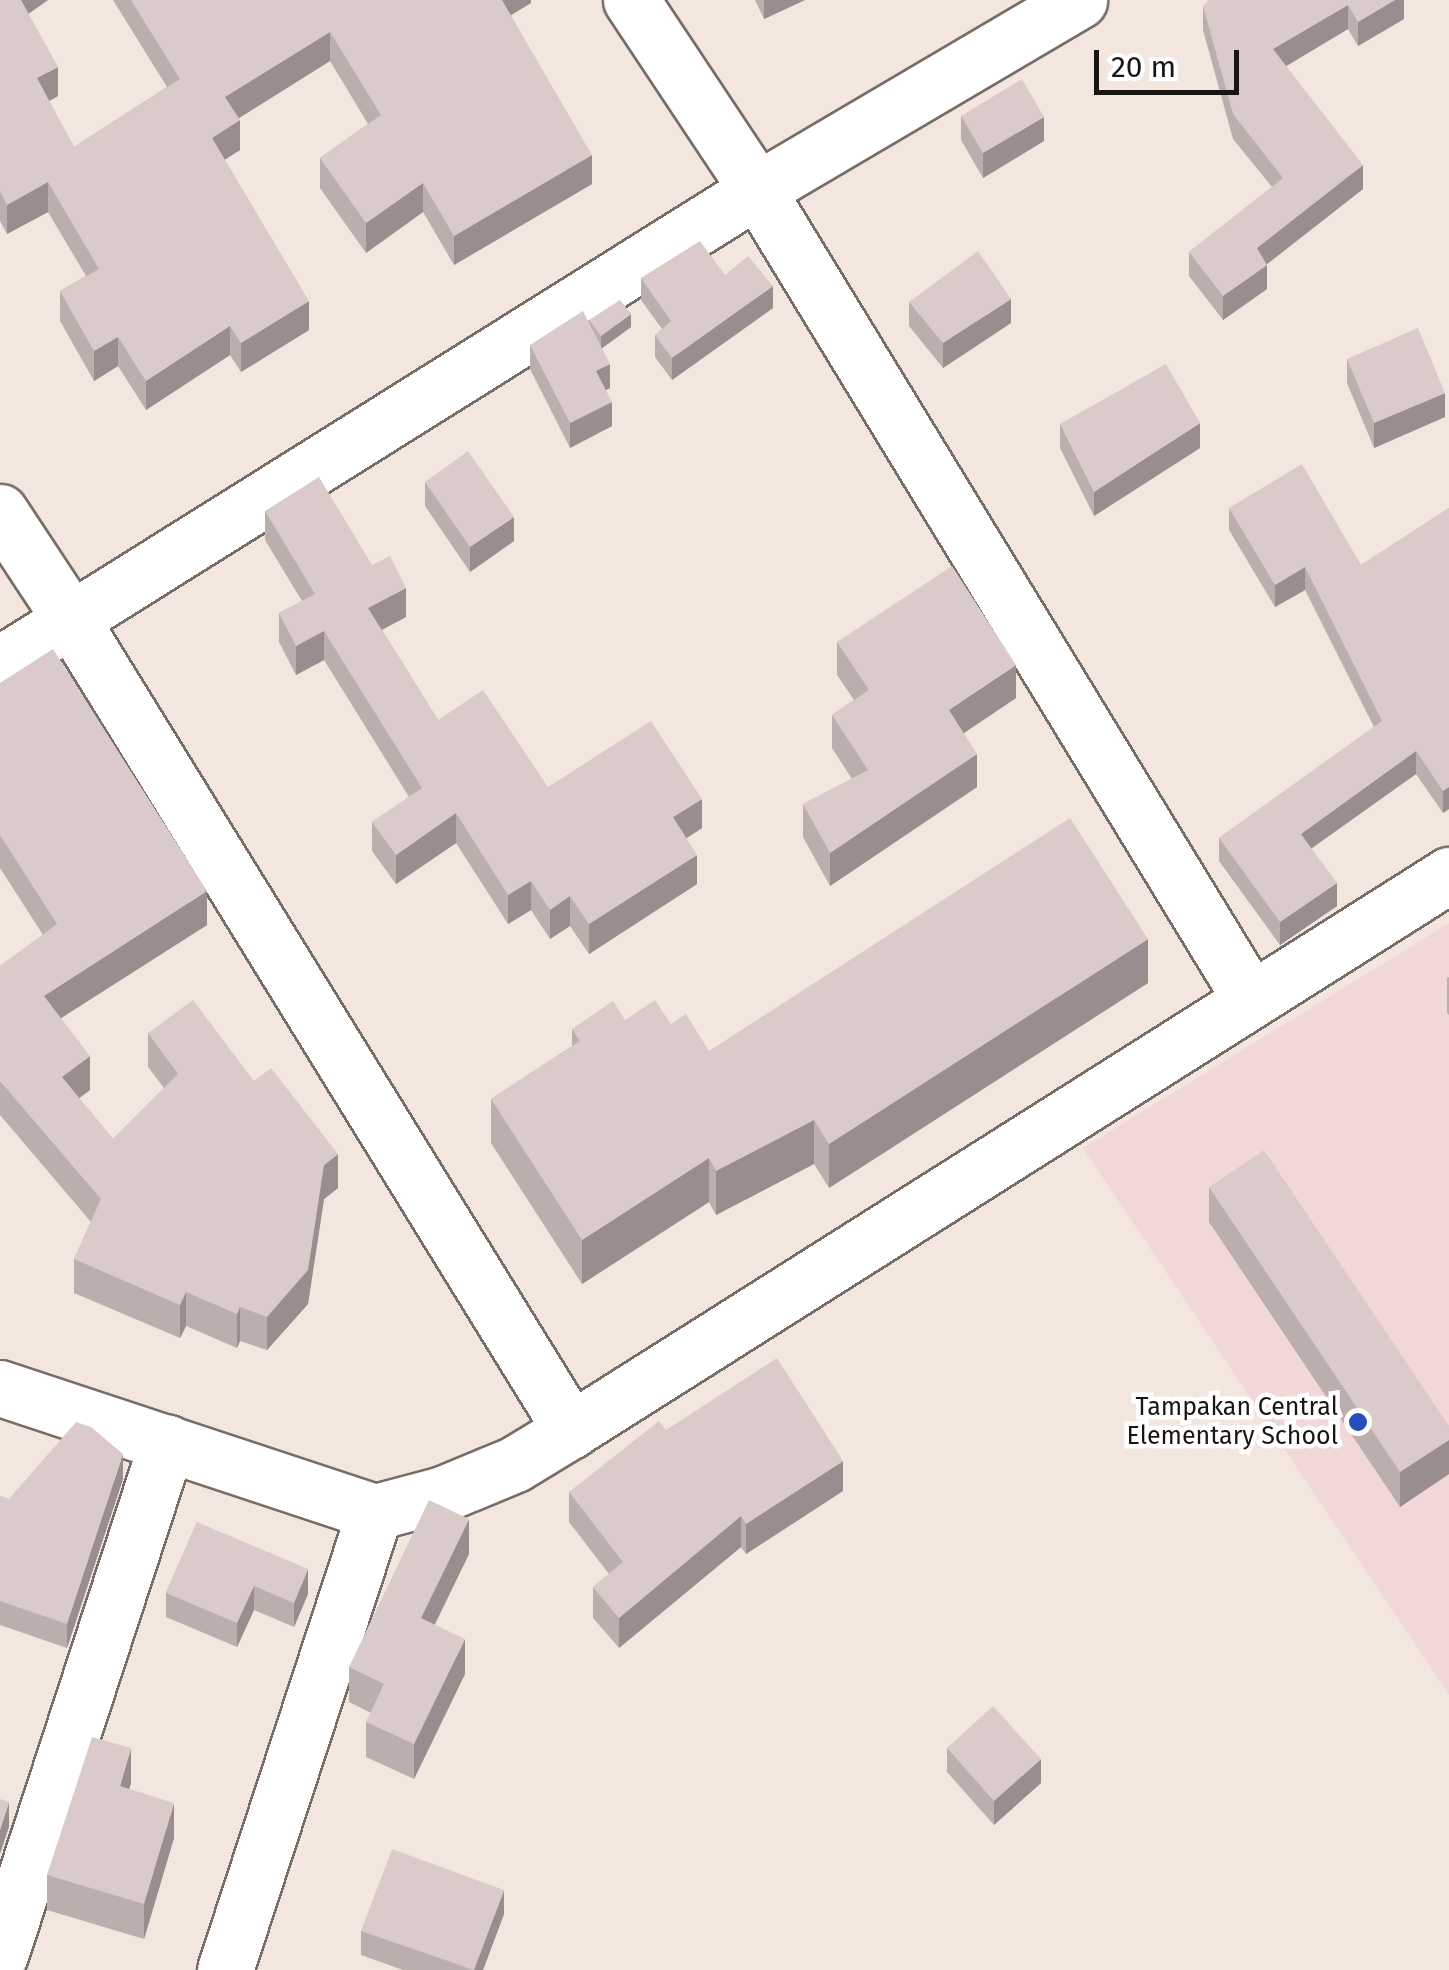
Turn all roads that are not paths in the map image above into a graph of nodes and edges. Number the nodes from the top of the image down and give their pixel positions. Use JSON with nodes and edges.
{"nodes":[{"id":1,"x":631,"y":0,"type":"edge"},
{"id":2,"x":1079,"y":0,"type":"edge"},
{"id":3,"x":757,"y":190,"type":"junction"},
{"id":4,"x":0,"y":512,"type":"edge"},
{"id":5,"x":72,"y":621,"type":"junction"},
{"id":6,"x":0,"y":664,"type":"edge"},
{"id":7,"x":1449,"y":875,"type":"edge"},
{"id":8,"x":1250,"y":998,"type":"junction"},
{"id":9,"x":0,"y":1388,"type":"edge"},
{"id":10,"x":571,"y":1430,"type":"junction"},
{"id":11,"x":167,"y":1444,"type":"junction"},
{"id":12,"x":375,"y":1512,"type":"junction"},
{"id":13,"x":0,"y":1955,"type":"edge"},
{"id":14,"x":225,"y":1970,"type":"edge"}],
"edges":[{"from":1,"to":3,"type":"street"},
{"from":2,"to":3,"type":"street"},
{"from":3,"to":5,"type":"street"},
{"from":3,"to":8,"type":"street"},
{"from":4,"to":5,"type":"street"},
{"from":5,"to":6,"type":"street"},
{"from":5,"to":10,"type":"street"},
{"from":7,"to":8,"type":"street"},
{"from":8,"to":10,"type":"street"},
{"from":9,"to":11,"type":"street"},
{"from":10,"to":12,"type":"street"},
{"from":11,"to":12,"type":"street"},
{"from":11,"to":13,"type":"street"},
{"from":12,"to":14,"type":"street"}]}
